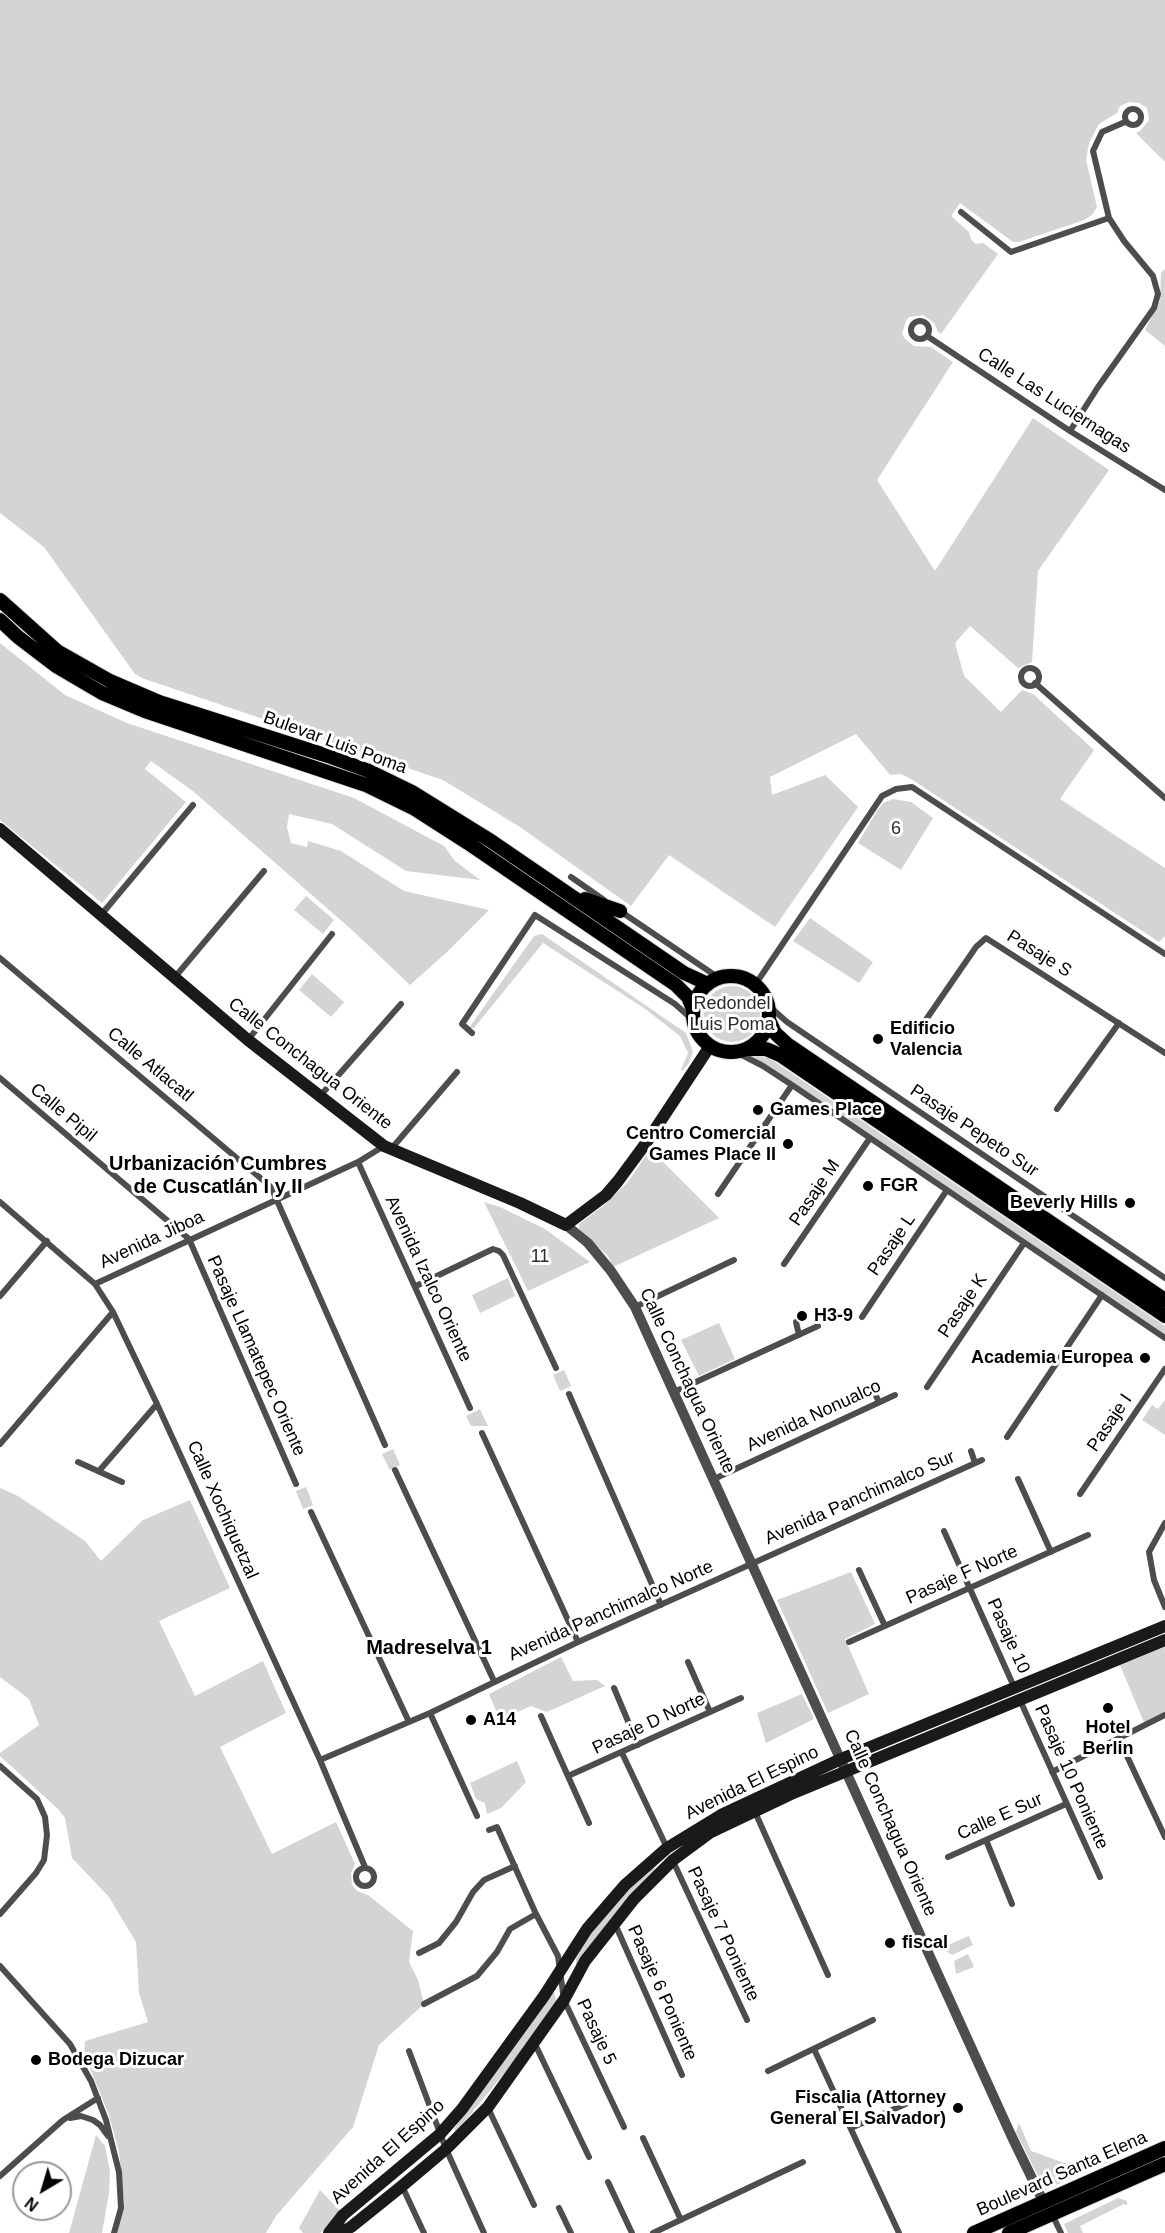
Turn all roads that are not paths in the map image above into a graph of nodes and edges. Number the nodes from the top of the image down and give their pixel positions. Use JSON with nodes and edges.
{"nodes":[{"id":1,"x":1125,"y":122,"type":"dead end"},
{"id":2,"x":961,"y":212,"type":"dead end"},
{"id":3,"x":1109,"y":218,"type":"junction"},
{"id":4,"x":927,"y":336,"type":"dead end"},
{"id":5,"x":1070,"y":431,"type":"junction"},
{"id":6,"x":1165,"y":490,"type":"edge"},
{"id":7,"x":0,"y":600,"type":"edge"},
{"id":8,"x":0,"y":620,"type":"edge"},
{"id":9,"x":1035,"y":683,"type":"dead end"},
{"id":10,"x":1165,"y":798,"type":"edge"},
{"id":11,"x":193,"y":806,"type":"dead end"},
{"id":12,"x":0,"y":829,"type":"edge"},
{"id":13,"x":264,"y":871,"type":"dead end"},
{"id":14,"x":571,"y":877,"type":"dead end"},
{"id":15,"x":568,"y":893,"type":"junction"},
{"id":16,"x":620,"y":911,"type":"junction"},
{"id":17,"x":101,"y":915,"type":"junction"},
{"id":18,"x":332,"y":934,"type":"dead end"},
{"id":19,"x":1165,"y":954,"type":"edge"},
{"id":20,"x":0,"y":957,"type":"edge"},
{"id":21,"x":175,"y":977,"type":"junction"},
{"id":22,"x":713,"y":981,"type":"junction"},
{"id":23,"x":755,"y":985,"type":"junction"},
{"id":24,"x":401,"y":1004,"type":"dead end"},
{"id":25,"x":769,"y":1013,"type":"junction"},
{"id":26,"x":694,"y":1015,"type":"junction"},
{"id":27,"x":1119,"y":1023,"type":"junction"},
{"id":28,"x":923,"y":1024,"type":"dead end"},
{"id":29,"x":472,"y":1033,"type":"dead end"},
{"id":30,"x":248,"y":1040,"type":"junction"},
{"id":31,"x":710,"y":1046,"type":"junction"},
{"id":32,"x":742,"y":1050,"type":"junction"},
{"id":33,"x":1165,"y":1053,"type":"edge"},
{"id":34,"x":457,"y":1072,"type":"dead end"},
{"id":35,"x":0,"y":1078,"type":"edge"},
{"id":36,"x":792,"y":1085,"type":"junction"},
{"id":37,"x":319,"y":1096,"type":"junction"},
{"id":38,"x":1057,"y":1109,"type":"dead end"},
{"id":39,"x":870,"y":1138,"type":"junction"},
{"id":40,"x":388,"y":1147,"type":"junction"},
{"id":41,"x":358,"y":1162,"type":"junction"},
{"id":42,"x":947,"y":1190,"type":"junction"},
{"id":43,"x":718,"y":1194,"type":"dead end"},
{"id":44,"x":276,"y":1199,"type":"junction"},
{"id":45,"x":0,"y":1202,"type":"edge"},
{"id":46,"x":566,"y":1225,"type":"junction"},
{"id":47,"x":189,"y":1239,"type":"junction"},
{"id":48,"x":47,"y":1241,"type":"junction"},
{"id":49,"x":1024,"y":1243,"type":"junction"},
{"id":50,"x":735,"y":1260,"type":"dead end"},
{"id":51,"x":784,"y":1264,"type":"dead end"},
{"id":52,"x":1165,"y":1278,"type":"edge"},
{"id":53,"x":95,"y":1284,"type":"junction"},
{"id":54,"x":416,"y":1286,"type":"junction"},
{"id":55,"x":1102,"y":1295,"type":"junction"},
{"id":56,"x":0,"y":1296,"type":"edge"},
{"id":57,"x":1165,"y":1300,"type":"edge"},
{"id":58,"x":635,"y":1307,"type":"junction"},
{"id":59,"x":113,"y":1312,"type":"junction"},
{"id":60,"x":1165,"y":1316,"type":"edge"},
{"id":61,"x":862,"y":1317,"type":"dead end"},
{"id":62,"x":796,"y":1322,"type":"dead end"},
{"id":63,"x":818,"y":1326,"type":"dead end"},
{"id":64,"x":799,"y":1335,"type":"junction"},
{"id":65,"x":1165,"y":1338,"type":"edge"},
{"id":66,"x":556,"y":1368,"type":"dead end"},
{"id":67,"x":1165,"y":1369,"type":"edge"},
{"id":68,"x":927,"y":1387,"type":"dead end"},
{"id":69,"x":674,"y":1392,"type":"junction"},
{"id":70,"x":874,"y":1392,"type":"dead end"},
{"id":71,"x":569,"y":1394,"type":"dead end"},
{"id":72,"x":895,"y":1395,"type":"dead end"},
{"id":73,"x":879,"y":1402,"type":"junction"},
{"id":74,"x":157,"y":1404,"type":"junction"},
{"id":75,"x":470,"y":1408,"type":"dead end"},
{"id":76,"x":482,"y":1433,"type":"dead end"},
{"id":77,"x":1007,"y":1437,"type":"dead end"},
{"id":78,"x":0,"y":1444,"type":"edge"},
{"id":79,"x":386,"y":1445,"type":"dead end"},
{"id":80,"x":971,"y":1451,"type":"dead end"},
{"id":81,"x":78,"y":1462,"type":"dead end"},
{"id":82,"x":395,"y":1470,"type":"dead end"},
{"id":83,"x":99,"y":1471,"type":"junction"},
{"id":84,"x":714,"y":1479,"type":"junction"},
{"id":85,"x":1018,"y":1479,"type":"dead end"},
{"id":86,"x":122,"y":1482,"type":"dead end"},
{"id":87,"x":296,"y":1484,"type":"dead end"},
{"id":88,"x":1080,"y":1494,"type":"dead end"},
{"id":89,"x":312,"y":1512,"type":"dead end"},
{"id":90,"x":1165,"y":1523,"type":"edge"},
{"id":91,"x":947,"y":1533,"type":"dead end"},
{"id":92,"x":1088,"y":1535,"type":"dead end"},
{"id":93,"x":1051,"y":1552,"type":"junction"},
{"id":94,"x":751,"y":1564,"type":"junction"},
{"id":95,"x":859,"y":1570,"type":"dead end"},
{"id":96,"x":970,"y":1587,"type":"junction"},
{"id":97,"x":661,"y":1605,"type":"junction"},
{"id":98,"x":1165,"y":1607,"type":"edge"},
{"id":99,"x":885,"y":1626,"type":"junction"},
{"id":100,"x":1165,"y":1626,"type":"edge"},
{"id":101,"x":1165,"y":1640,"type":"edge"},
{"id":102,"x":849,"y":1641,"type":"dead end"},
{"id":103,"x":578,"y":1642,"type":"junction"},
{"id":104,"x":688,"y":1662,"type":"dead end"},
{"id":105,"x":494,"y":1681,"type":"junction"},
{"id":106,"x":614,"y":1688,"type":"dead end"},
{"id":107,"x":1018,"y":1695,"type":"junction"},
{"id":108,"x":741,"y":1698,"type":"dead end"},
{"id":109,"x":710,"y":1712,"type":"junction"},
{"id":110,"x":430,"y":1713,"type":"junction"},
{"id":111,"x":1165,"y":1715,"type":"edge"},
{"id":112,"x":541,"y":1716,"type":"dead end"},
{"id":113,"x":409,"y":1722,"type":"junction"},
{"id":114,"x":1119,"y":1739,"type":"junction"},
{"id":115,"x":638,"y":1745,"type":"junction"},
{"id":116,"x":622,"y":1753,"type":"junction"},
{"id":117,"x":320,"y":1760,"type":"junction"},
{"id":118,"x":844,"y":1765,"type":"junction"},
{"id":119,"x":0,"y":1766,"type":"edge"},
{"id":120,"x":1052,"y":1772,"type":"junction"},
{"id":121,"x":568,"y":1776,"type":"junction"},
{"id":122,"x":1066,"y":1804,"type":"junction"},
{"id":123,"x":754,"y":1812,"type":"junction"},
{"id":124,"x":477,"y":1816,"type":"dead end"},
{"id":125,"x":589,"y":1823,"type":"dead end"},
{"id":126,"x":489,"y":1830,"type":"dead end"},
{"id":127,"x":1165,"y":1837,"type":"edge"},
{"id":128,"x":986,"y":1840,"type":"junction"},
{"id":129,"x":667,"y":1848,"type":"junction"},
{"id":130,"x":948,"y":1857,"type":"dead end"},
{"id":131,"x":673,"y":1860,"type":"junction"},
{"id":132,"x":514,"y":1866,"type":"junction"},
{"id":133,"x":365,"y":1868,"type":"dead end"},
{"id":134,"x":1100,"y":1877,"type":"dead end"},
{"id":135,"x":1012,"y":1904,"type":"dead end"},
{"id":136,"x":0,"y":1914,"type":"edge"},
{"id":137,"x":536,"y":1914,"type":"junction"},
{"id":138,"x":614,"y":1924,"type":"junction"},
{"id":139,"x":419,"y":1953,"type":"dead end"},
{"id":140,"x":0,"y":1966,"type":"edge"},
{"id":141,"x":561,"y":1970,"type":"junction"},
{"id":142,"x":828,"y":1975,"type":"dead end"},
{"id":143,"x":564,"y":2000,"type":"junction"},
{"id":144,"x":423,"y":2004,"type":"dead end"},
{"id":145,"x":747,"y":2020,"type":"dead end"},
{"id":146,"x":873,"y":2020,"type":"dead end"},
{"id":147,"x":534,"y":2042,"type":"junction"},
{"id":148,"x":814,"y":2049,"type":"junction"},
{"id":149,"x":409,"y":2051,"type":"dead end"},
{"id":150,"x":768,"y":2071,"type":"dead end"},
{"id":151,"x":682,"y":2074,"type":"dead end"},
{"id":152,"x":98,"y":2098,"type":"junction"},
{"id":153,"x":917,"y":2099,"type":"dead end"},
{"id":154,"x":488,"y":2107,"type":"junction"},
{"id":155,"x":63,"y":2120,"type":"junction"},
{"id":156,"x":624,"y":2127,"type":"dead end"},
{"id":157,"x":851,"y":2128,"type":"junction"},
{"id":158,"x":440,"y":2134,"type":"junction"},
{"id":159,"x":643,"y":2138,"type":"dead end"},
{"id":160,"x":114,"y":2146,"type":"junction"},
{"id":161,"x":1165,"y":2148,"type":"edge"},
{"id":162,"x":446,"y":2149,"type":"junction"},
{"id":163,"x":589,"y":2157,"type":"dead end"},
{"id":164,"x":803,"y":2162,"type":"dead end"},
{"id":165,"x":1165,"y":2164,"type":"edge"},
{"id":166,"x":0,"y":2176,"type":"edge"},
{"id":167,"x":1099,"y":2178,"type":"junction"},
{"id":168,"x":608,"y":2182,"type":"dead end"},
{"id":169,"x":402,"y":2186,"type":"junction"},
{"id":170,"x":1043,"y":2201,"type":"junction"},
{"id":171,"x":534,"y":2205,"type":"dead end"},
{"id":172,"x":559,"y":2208,"type":"dead end"},
{"id":173,"x":1052,"y":2214,"type":"junction"},
{"id":174,"x":681,"y":2220,"type":"junction"},
{"id":175,"x":352,"y":2230,"type":"edge"},
{"id":176,"x":114,"y":2233,"type":"edge"},
{"id":177,"x":328,"y":2233,"type":"edge"},
{"id":178,"x":339,"y":2233,"type":"edge"},
{"id":179,"x":424,"y":2233,"type":"edge"},
{"id":180,"x":484,"y":2233,"type":"edge"},
{"id":181,"x":571,"y":2233,"type":"edge"},
{"id":182,"x":632,"y":2233,"type":"edge"},
{"id":183,"x":653,"y":2233,"type":"edge"},
{"id":184,"x":899,"y":2233,"type":"edge"},
{"id":185,"x":974,"y":2233,"type":"edge"},
{"id":186,"x":998,"y":2233,"type":"edge"},
{"id":187,"x":1009,"y":2233,"type":"edge"},
{"id":188,"x":1061,"y":2233,"type":"edge"}],
"edges":[{"from":1,"to":3,"type":"street"},
{"from":2,"to":3,"type":"street"},
{"from":3,"to":5,"type":"street"},
{"from":4,"to":5,"type":"street","name":"Calle Las Luciernagas"},
{"from":5,"to":6,"type":"street","name":"Calle Las Luciernagas"},
{"from":7,"to":15,"type":"main road","name":"Bulevar Luis Poma"},
{"from":8,"to":26,"type":"main road","name":"Bulevar Luis Poma"},
{"from":9,"to":10,"type":"street"},
{"from":11,"to":17,"type":"street"},
{"from":12,"to":17,"type":"main road","name":"Calle Conchagua Oriente"},
{"from":13,"to":21,"type":"street"},
{"from":14,"to":16,"type":"street"},
{"from":15,"to":16,"type":"main road"},
{"from":15,"to":22,"type":"main road","name":"Bulevar Luis Poma"},
{"from":16,"to":22,"type":"street"},
{"from":17,"to":21,"type":"main road","name":"Calle Conchagua Oriente"},
{"from":18,"to":30,"type":"street"},
{"from":19,"to":23,"type":"street"},
{"from":20,"to":44,"type":"street","name":"Calle Atlacatl"},
{"from":21,"to":30,"type":"main road","name":"Calle Conchagua Oriente"},
{"from":22,"to":23,"type":"main road"},
{"from":22,"to":26,"type":"main road"},
{"from":23,"to":25,"type":"main road"},
{"from":24,"to":37,"type":"street"},
{"from":25,"to":32,"type":"main road"},
{"from":25,"to":52,"type":"street","name":"Pasaje Pepeto Sur"},
{"from":25,"to":57,"type":"main road"},
{"from":26,"to":29,"type":"street"},
{"from":26,"to":31,"type":"main road"},
{"from":27,"to":28,"type":"street","name":"Pasaje S"},
{"from":27,"to":33,"type":"street","name":"Pasaje S"},
{"from":27,"to":38,"type":"street"},
{"from":30,"to":37,"type":"main road","name":"Calle Conchagua Oriente"},
{"from":31,"to":32,"type":"main road"},
{"from":31,"to":46,"type":"main road"},
{"from":32,"to":36,"type":"street"},
{"from":32,"to":60,"type":"main road"},
{"from":34,"to":40,"type":"street","name":"Avenida Jiboa"},
{"from":35,"to":47,"type":"street","name":"Calle Pipil"},
{"from":36,"to":39,"type":"street"},
{"from":36,"to":43,"type":"street"},
{"from":37,"to":40,"type":"main road","name":"Calle Conchagua Oriente"},
{"from":39,"to":42,"type":"street"},
{"from":39,"to":51,"type":"street","name":"Pasaje M"},
{"from":40,"to":41,"type":"street","name":"Avenida Jiboa"},
{"from":40,"to":46,"type":"main road","name":"Calle Conchagua Oriente"},
{"from":41,"to":44,"type":"street","name":"Avenida Jiboa"},
{"from":41,"to":54,"type":"street","name":"Avenida Izalco Oriente"},
{"from":42,"to":49,"type":"street"},
{"from":42,"to":61,"type":"street","name":"Pasaje L"},
{"from":44,"to":47,"type":"street","name":"Avenida Jiboa"},
{"from":44,"to":79,"type":"street","name":"Calle Atlacatl"},
{"from":45,"to":48,"type":"street","name":"Calle Xochiquetzal"},
{"from":46,"to":58,"type":"street","name":"Calle Conchagua Oriente"},
{"from":47,"to":53,"type":"street","name":"Avenida Jiboa"},
{"from":47,"to":87,"type":"street","name":"Pasaje Llamatepec Oriente"},
{"from":48,"to":53,"type":"street","name":"Calle Xochiquetzal"},
{"from":48,"to":56,"type":"street"},
{"from":49,"to":55,"type":"street"},
{"from":49,"to":68,"type":"street","name":"Pasaje K"},
{"from":50,"to":58,"type":"street"},
{"from":53,"to":59,"type":"street","name":"Calle Xochiquetzal"},
{"from":54,"to":66,"type":"street"},
{"from":54,"to":75,"type":"street","name":"Avenida Izalco Oriente"},
{"from":55,"to":65,"type":"street"},
{"from":55,"to":77,"type":"street"},
{"from":58,"to":69,"type":"street","name":"Calle Conchagua Oriente"},
{"from":59,"to":74,"type":"street","name":"Calle Xochiquetzal"},
{"from":59,"to":78,"type":"street"},
{"from":62,"to":64,"type":"street"},
{"from":63,"to":64,"type":"street"},
{"from":64,"to":69,"type":"street"},
{"from":67,"to":88,"type":"street","name":"Pasaje I"},
{"from":69,"to":84,"type":"street","name":"Calle Conchagua Oriente"},
{"from":70,"to":73,"type":"street"},
{"from":71,"to":97,"type":"street"},
{"from":72,"to":73,"type":"street","name":"Avenida Nonualco"},
{"from":73,"to":84,"type":"street","name":"Avenida Nonualco"},
{"from":74,"to":83,"type":"street"},
{"from":74,"to":117,"type":"street","name":"Calle Xochiquetzal"},
{"from":76,"to":103,"type":"street"},
{"from":80,"to":94,"type":"street","name":"Avenida Panchimalco Sur"},
{"from":81,"to":83,"type":"street"},
{"from":82,"to":105,"type":"street"},
{"from":83,"to":86,"type":"street"},
{"from":84,"to":94,"type":"street","name":"Calle Conchagua Oriente"},
{"from":85,"to":93,"type":"street"},
{"from":89,"to":113,"type":"street"},
{"from":90,"to":98,"type":"street"},
{"from":91,"to":96,"type":"street","name":"Pasaje 10"},
{"from":92,"to":93,"type":"street","name":"Pasaje F Norte"},
{"from":93,"to":96,"type":"street","name":"Pasaje F Norte"},
{"from":94,"to":97,"type":"street","name":"Avenida Panchimalco Norte"},
{"from":94,"to":118,"type":"street","name":"Calle Conchagua Oriente"},
{"from":95,"to":99,"type":"street"},
{"from":96,"to":99,"type":"street","name":"Pasaje F Norte"},
{"from":96,"to":107,"type":"street","name":"Pasaje 10"},
{"from":97,"to":103,"type":"street","name":"Avenida Panchimalco Norte"},
{"from":99,"to":102,"type":"street","name":"Pasaje F Norte"},
{"from":100,"to":107,"type":"main road","name":"Avenida El Espino"},
{"from":101,"to":107,"type":"main road","name":"Avenida El Espino"},
{"from":103,"to":105,"type":"street","name":"Avenida Panchimalco Norte"},
{"from":104,"to":109,"type":"street"},
{"from":105,"to":110,"type":"street","name":"Avenida Panchimalco Norte"},
{"from":106,"to":115,"type":"street"},
{"from":107,"to":118,"type":"main road","name":"Avenida El Espino"},
{"from":107,"to":120,"type":"street","name":"Pasaje 10 Poniente"},
{"from":108,"to":109,"type":"street","name":"Pasaje D Norte"},
{"from":109,"to":115,"type":"street","name":"Pasaje D Norte"},
{"from":110,"to":113,"type":"street","name":"Avenida Panchimalco Norte"},
{"from":110,"to":124,"type":"street"},
{"from":111,"to":114,"type":"street","name":"Calle E Sur"},
{"from":112,"to":121,"type":"street"},
{"from":113,"to":117,"type":"street","name":"Avenida Panchimalco Norte"},
{"from":114,"to":120,"type":"street","name":"Calle E Sur"},
{"from":114,"to":127,"type":"street"},
{"from":115,"to":116,"type":"street","name":"Pasaje D Norte"},
{"from":116,"to":121,"type":"street","name":"Pasaje D Norte"},
{"from":116,"to":129,"type":"street","name":"Pasaje 7 Poniente"},
{"from":117,"to":133,"type":"street","name":"Calle Xochiquetzal"},
{"from":118,"to":123,"type":"main road","name":"Avenida El Espino"},
{"from":118,"to":129,"type":"main road","name":"Avenida El Espino"},
{"from":118,"to":170,"type":"street","name":"Calle Conchagua Oriente"},
{"from":119,"to":136,"type":"street"},
{"from":120,"to":122,"type":"street","name":"Pasaje 10 Poniente"},
{"from":121,"to":125,"type":"street"},
{"from":122,"to":128,"type":"street","name":"Calle E Sur"},
{"from":122,"to":134,"type":"street","name":"Pasaje 10 Poniente"},
{"from":123,"to":131,"type":"main road","name":"Avenida El Espino"},
{"from":123,"to":142,"type":"street"},
{"from":126,"to":132,"type":"street","name":"Pasaje 5"},
{"from":128,"to":130,"type":"street","name":"Calle E Sur"},
{"from":128,"to":135,"type":"street"},
{"from":129,"to":131,"type":"street","name":"Pasaje 7 Poniente"},
{"from":129,"to":141,"type":"main road","name":"Avenida El Espino"},
{"from":131,"to":138,"type":"main road","name":"Avenida El Espino"},
{"from":131,"to":145,"type":"street","name":"Pasaje 7 Poniente"},
{"from":132,"to":137,"type":"street","name":"Pasaje 5"},
{"from":132,"to":139,"type":"street"},
{"from":137,"to":141,"type":"street","name":"Pasaje 5"},
{"from":137,"to":144,"type":"street"},
{"from":138,"to":143,"type":"main road","name":"Avenida El Espino"},
{"from":138,"to":151,"type":"street","name":"Pasaje 6 Poniente"},
{"from":140,"to":152,"type":"street"},
{"from":141,"to":143,"type":"street","name":"Pasaje 5"},
{"from":141,"to":158,"type":"main road","name":"Avenida El Espino"},
{"from":143,"to":147,"type":"main road","name":"Avenida El Espino"},
{"from":143,"to":156,"type":"street","name":"Pasaje 5"},
{"from":146,"to":148,"type":"street"},
{"from":147,"to":154,"type":"main road","name":"Avenida El Espino"},
{"from":147,"to":163,"type":"street"},
{"from":148,"to":150,"type":"street"},
{"from":148,"to":157,"type":"street"},
{"from":149,"to":158,"type":"street"},
{"from":152,"to":155,"type":"street"},
{"from":152,"to":160,"type":"street"},
{"from":153,"to":157,"type":"street"},
{"from":154,"to":162,"type":"main road","name":"Avenida El Espino"},
{"from":154,"to":171,"type":"street"},
{"from":155,"to":160,"type":"street"},
{"from":155,"to":166,"type":"street"},
{"from":157,"to":184,"type":"street"},
{"from":158,"to":162,"type":"street"},
{"from":158,"to":177,"type":"main road","name":"Avenida El Espino"},
{"from":159,"to":174,"type":"street"},
{"from":160,"to":176,"type":"street"},
{"from":161,"to":167,"type":"main road","name":"Boulevard Santa Elena"},
{"from":162,"to":169,"type":"main road","name":"Avenida El Espino"},
{"from":162,"to":180,"type":"street"},
{"from":164,"to":174,"type":"street"},
{"from":165,"to":173,"type":"main road","name":"Boulevard Santa Elena"},
{"from":167,"to":170,"type":"main road","name":"Boulevard Santa Elena"},
{"from":167,"to":173,"type":"main road"},
{"from":168,"to":182,"type":"street"},
{"from":169,"to":175,"type":"main road","name":"Avenida El Espino"},
{"from":169,"to":179,"type":"street"},
{"from":170,"to":185,"type":"main road","name":"Boulevard Santa Elena"},
{"from":170,"to":186,"type":"main road"},
{"from":172,"to":181,"type":"street"},
{"from":173,"to":187,"type":"main road","name":"Boulevard Santa Elena"},
{"from":173,"to":188,"type":"street"},
{"from":174,"to":183,"type":"street"},
{"from":175,"to":178,"type":"main road","name":"Avenida El Espino"}]}
